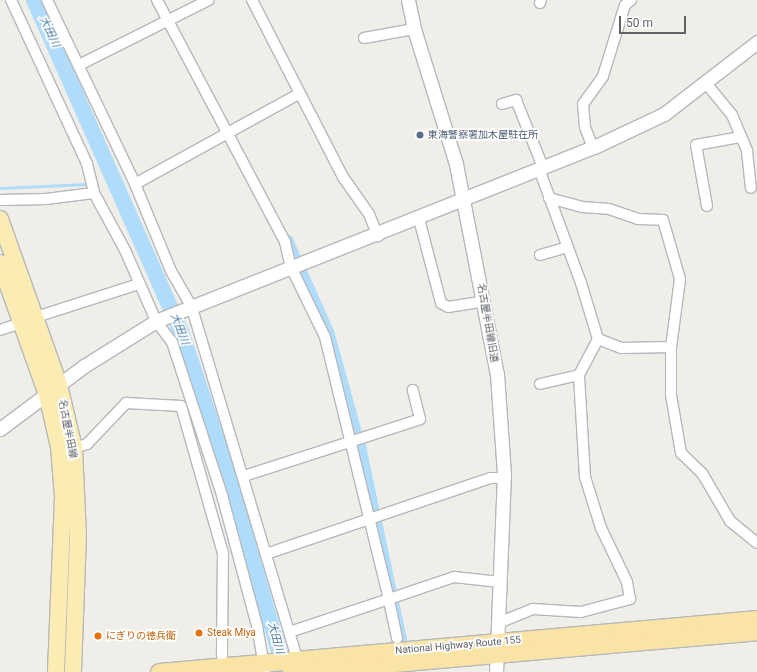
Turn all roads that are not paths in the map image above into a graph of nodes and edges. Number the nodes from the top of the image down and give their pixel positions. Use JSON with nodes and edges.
{"nodes":[{"id":1,"x":11,"y":0,"type":"edge"},
{"id":2,"x":47,"y":0,"type":"edge"},
{"id":3,"x":157,"y":0,"type":"edge"},
{"id":4,"x":209,"y":0,"type":"edge"},
{"id":5,"x":252,"y":0,"type":"edge"},
{"id":6,"x":408,"y":0,"type":"edge"},
{"id":7,"x":631,"y":0,"type":"edge"},
{"id":8,"x":166,"y":19,"type":"junction"},
{"id":9,"x":414,"y":30,"type":"junction"},
{"id":10,"x":364,"y":38,"type":"dead end"},
{"id":11,"x":757,"y":42,"type":"edge"},
{"id":12,"x":79,"y":65,"type":"junction"},
{"id":13,"x":705,"y":82,"type":"junction"},
{"id":14,"x":299,"y":94,"type":"junction"},
{"id":15,"x":502,"y":104,"type":"dead end"},
{"id":16,"x":226,"y":135,"type":"junction"},
{"id":17,"x":741,"y":137,"type":"junction"},
{"id":18,"x":592,"y":148,"type":"junction"},
{"id":19,"x":541,"y":168,"type":"junction"},
{"id":20,"x":135,"y":184,"type":"junction"},
{"id":21,"x":751,"y":188,"type":"dead end"},
{"id":22,"x":94,"y":193,"type":"junction"},
{"id":23,"x":550,"y":198,"type":"junction"},
{"id":24,"x":0,"y":200,"type":"edge"},
{"id":25,"x":464,"y":200,"type":"junction"},
{"id":26,"x":707,"y":206,"type":"dead end"},
{"id":27,"x":419,"y":219,"type":"junction"},
{"id":28,"x":0,"y":220,"type":"edge"},
{"id":29,"x":378,"y":236,"type":"junction"},
{"id":30,"x":568,"y":247,"type":"junction"},
{"id":31,"x":540,"y":255,"type":"dead end"},
{"id":32,"x":0,"y":263,"type":"edge"},
{"id":33,"x":292,"y":267,"type":"junction"},
{"id":34,"x":139,"y":284,"type":"junction"},
{"id":35,"x":484,"y":301,"type":"junction"},
{"id":36,"x":188,"y":306,"type":"junction"},
{"id":37,"x":161,"y":319,"type":"junction"},
{"id":38,"x":29,"y":320,"type":"junction"},
{"id":39,"x":0,"y":330,"type":"edge"},
{"id":40,"x":598,"y":339,"type":"junction"},
{"id":41,"x":670,"y":347,"type":"junction"},
{"id":42,"x":579,"y":375,"type":"junction"},
{"id":43,"x":540,"y":384,"type":"dead end"},
{"id":44,"x":53,"y":390,"type":"junction"},
{"id":45,"x":413,"y":390,"type":"dead end"},
{"id":46,"x":0,"y":429,"type":"edge"},
{"id":47,"x":354,"y":441,"type":"junction"},
{"id":48,"x":74,"y":448,"type":"junction"},
{"id":49,"x":244,"y":476,"type":"junction"},
{"id":50,"x":504,"y":478,"type":"junction"},
{"id":51,"x":371,"y":520,"type":"junction"},
{"id":52,"x":757,"y":542,"type":"edge"},
{"id":53,"x":266,"y":554,"type":"junction"},
{"id":54,"x":500,"y":582,"type":"junction"},
{"id":55,"x":389,"y":599,"type":"junction"},
{"id":56,"x":757,"y":619,"type":"edge"},
{"id":57,"x":498,"y":623,"type":"junction"},
{"id":58,"x":757,"y":631,"type":"edge"},
{"id":59,"x":290,"y":632,"type":"junction"},
{"id":60,"x":397,"y":638,"type":"dead end"},
{"id":61,"x":497,"y":648,"type":"junction"},
{"id":62,"x":222,"y":656,"type":"dead end"},
{"id":63,"x":264,"y":666,"type":"edge"},
{"id":64,"x":297,"y":667,"type":"edge"},
{"id":65,"x":56,"y":672,"type":"edge"},
{"id":66,"x":72,"y":672,"type":"edge"},
{"id":67,"x":159,"y":672,"type":"edge"},
{"id":68,"x":496,"y":672,"type":"edge"}],
"edges":[{"from":1,"to":22,"type":"street"},
{"from":2,"to":12,"type":"street"},
{"from":3,"to":8,"type":"street"},
{"from":4,"to":8,"type":"street"},
{"from":5,"to":14,"type":"street"},
{"from":6,"to":9,"type":"street","name":"名古屋半田線旧道"},
{"from":7,"to":18,"type":"street"},
{"from":8,"to":12,"type":"street"},
{"from":8,"to":16,"type":"street"},
{"from":9,"to":10,"type":"street"},
{"from":9,"to":25,"type":"street","name":"名古屋半田線旧道"},
{"from":11,"to":13,"type":"street"},
{"from":12,"to":20,"type":"street"},
{"from":13,"to":17,"type":"street"},
{"from":13,"to":18,"type":"street"},
{"from":14,"to":16,"type":"street"},
{"from":14,"to":29,"type":"street"},
{"from":15,"to":19,"type":"street"},
{"from":16,"to":20,"type":"street"},
{"from":16,"to":33,"type":"street"},
{"from":17,"to":21,"type":"street"},
{"from":17,"to":26,"type":"street"},
{"from":18,"to":19,"type":"street"},
{"from":19,"to":23,"type":"street"},
{"from":19,"to":25,"type":"street"},
{"from":20,"to":36,"type":"street"},
{"from":22,"to":24,"type":"street"},
{"from":22,"to":34,"type":"street"},
{"from":23,"to":30,"type":"street"},
{"from":23,"to":41,"type":"street"},
{"from":25,"to":27,"type":"street"},
{"from":25,"to":35,"type":"street","name":"名古屋半田線旧道"},
{"from":27,"to":29,"type":"street"},
{"from":27,"to":35,"type":"street"},
{"from":28,"to":38,"type":"main road","name":"名古屋半田線"},
{"from":29,"to":33,"type":"street"},
{"from":30,"to":31,"type":"street"},
{"from":30,"to":40,"type":"street"},
{"from":32,"to":38,"type":"main road","name":"名古屋半田線"},
{"from":33,"to":36,"type":"street"},
{"from":33,"to":47,"type":"street"},
{"from":34,"to":37,"type":"street"},
{"from":34,"to":38,"type":"street"},
{"from":35,"to":50,"type":"street","name":"名古屋半田線旧道"},
{"from":36,"to":37,"type":"street"},
{"from":36,"to":49,"type":"street"},
{"from":37,"to":44,"type":"street"},
{"from":37,"to":63,"type":"street"},
{"from":38,"to":39,"type":"street"},
{"from":38,"to":44,"type":"main road","name":"名古屋半田線"},
{"from":40,"to":41,"type":"street"},
{"from":40,"to":42,"type":"street"},
{"from":41,"to":52,"type":"street"},
{"from":42,"to":43,"type":"street"},
{"from":42,"to":57,"type":"street"},
{"from":44,"to":46,"type":"street"},
{"from":44,"to":48,"type":"main road","name":"名古屋半田線"},
{"from":44,"to":65,"type":"main road","name":"名古屋半田線"},
{"from":45,"to":47,"type":"street"},
{"from":47,"to":49,"type":"street"},
{"from":47,"to":51,"type":"street"},
{"from":48,"to":62,"type":"street"},
{"from":48,"to":66,"type":"main road","name":"名古屋半田線"},
{"from":49,"to":53,"type":"street"},
{"from":50,"to":51,"type":"street"},
{"from":50,"to":54,"type":"street","name":"名古屋半田線旧道"},
{"from":51,"to":53,"type":"street"},
{"from":51,"to":55,"type":"street"},
{"from":53,"to":59,"type":"street"},
{"from":54,"to":55,"type":"street"},
{"from":54,"to":57,"type":"street","name":"名古屋半田線旧道"},
{"from":55,"to":59,"type":"street"},
{"from":55,"to":60,"type":"street"},
{"from":56,"to":61,"type":"highway","name":"National Highway Route 155"},
{"from":57,"to":61,"type":"street","name":"名古屋半田線旧道"},
{"from":58,"to":61,"type":"highway","name":"National Highway Route 155"},
{"from":59,"to":64,"type":"street"},
{"from":61,"to":64,"type":"highway","name":"National Highway Route 155"},
{"from":61,"to":68,"type":"street","name":"名古屋半田線旧道"},
{"from":63,"to":64,"type":"highway","name":"National Highway Route 155"},
{"from":63,"to":67,"type":"highway","name":"National Highway Route 155"}]}
